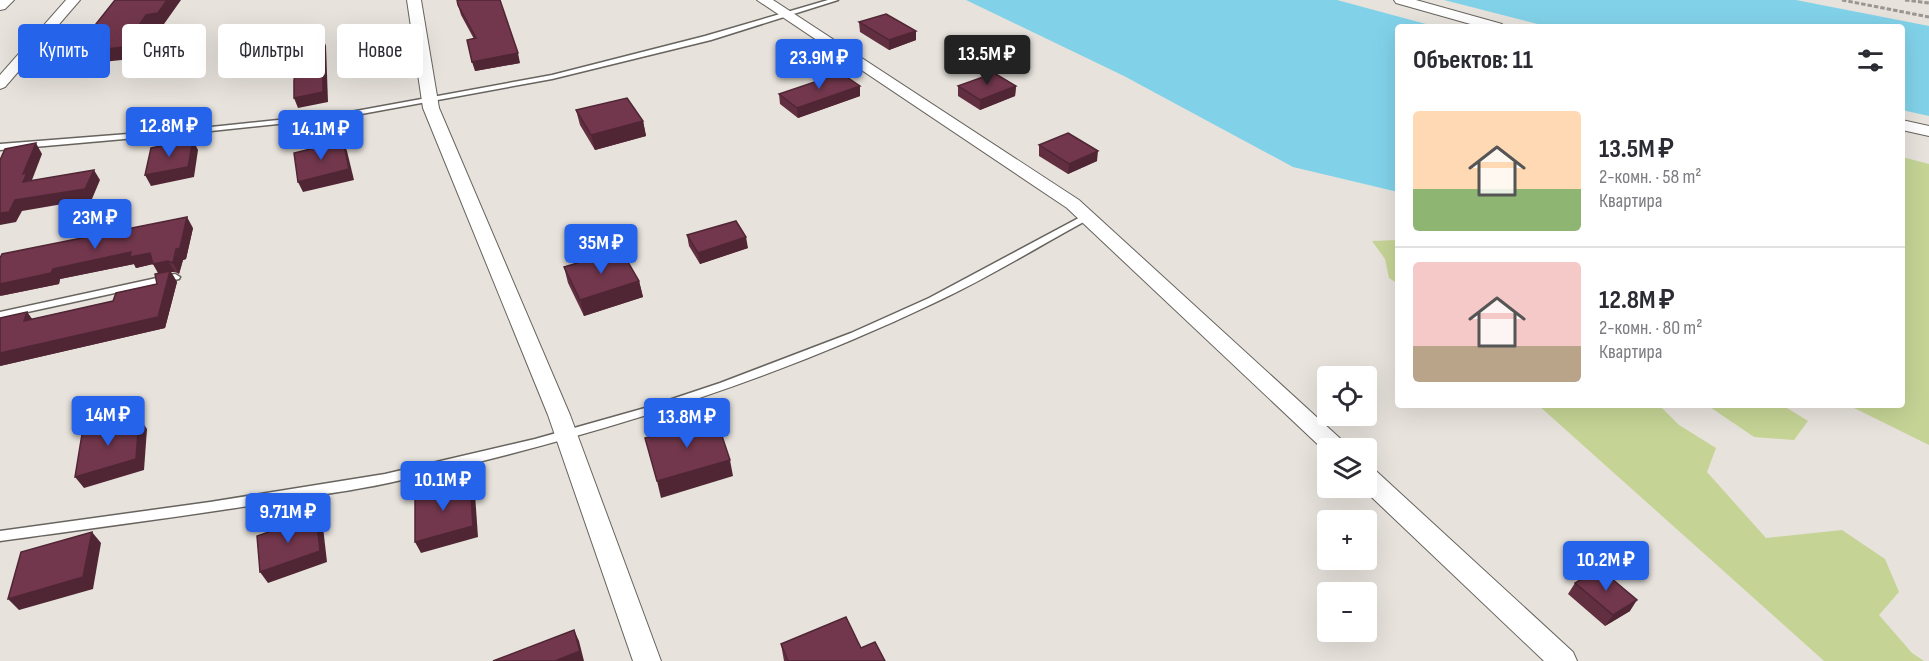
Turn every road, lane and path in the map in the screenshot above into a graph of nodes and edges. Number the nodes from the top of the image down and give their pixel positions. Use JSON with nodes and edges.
{"nodes":[{"id":1,"x":7,"y":0,"type":"edge"},
{"id":2,"x":73,"y":0,"type":"edge"},
{"id":3,"x":414,"y":0,"type":"edge"},
{"id":4,"x":764,"y":0,"type":"edge"},
{"id":5,"x":835,"y":0,"type":"edge"},
{"id":6,"x":1401,"y":0,"type":"edge"},
{"id":7,"x":1842,"y":0,"type":"edge"},
{"id":8,"x":1905,"y":0,"type":"edge"},
{"id":9,"x":1929,"y":3,"type":"edge"},
{"id":10,"x":0,"y":6,"type":"edge"},
{"id":11,"x":788,"y":15,"type":"junction"},
{"id":12,"x":1929,"y":17,"type":"edge"},
{"id":13,"x":1486,"y":24,"type":"edge"},
{"id":14,"x":0,"y":84,"type":"edge"},
{"id":15,"x":429,"y":100,"type":"junction"},
{"id":16,"x":1905,"y":127,"type":"edge"},
{"id":17,"x":1929,"y":131,"type":"edge"},
{"id":18,"x":0,"y":147,"type":"edge"},
{"id":19,"x":1088,"y":216,"type":"junction"},
{"id":20,"x":175,"y":277,"type":"dead end"},
{"id":21,"x":0,"y":315,"type":"edge"},
{"id":22,"x":566,"y":434,"type":"junction"},
{"id":23,"x":1325,"y":438,"type":"edge"},
{"id":24,"x":1377,"y":487,"type":"edge"},
{"id":25,"x":0,"y":536,"type":"edge"},
{"id":26,"x":646,"y":661,"type":"edge"},
{"id":27,"x":1563,"y":661,"type":"edge"}],
"edges":[{"from":1,"to":10,"type":"street"},
{"from":2,"to":14,"type":"street"},
{"from":3,"to":15,"type":"street"},
{"from":4,"to":11,"type":"street"},
{"from":5,"to":11,"type":"lane"},
{"from":6,"to":13,"type":"street"},
{"from":7,"to":12,"type":"path"},
{"from":8,"to":9,"type":"path"},
{"from":11,"to":15,"type":"lane"},
{"from":11,"to":19,"type":"street"},
{"from":15,"to":18,"type":"lane"},
{"from":15,"to":22,"type":"street"},
{"from":16,"to":17,"type":"street"},
{"from":19,"to":22,"type":"lane"},
{"from":19,"to":23,"type":"street"},
{"from":20,"to":21,"type":"lane"},
{"from":22,"to":25,"type":"lane"},
{"from":22,"to":26,"type":"street"},
{"from":24,"to":27,"type":"street"}]}
